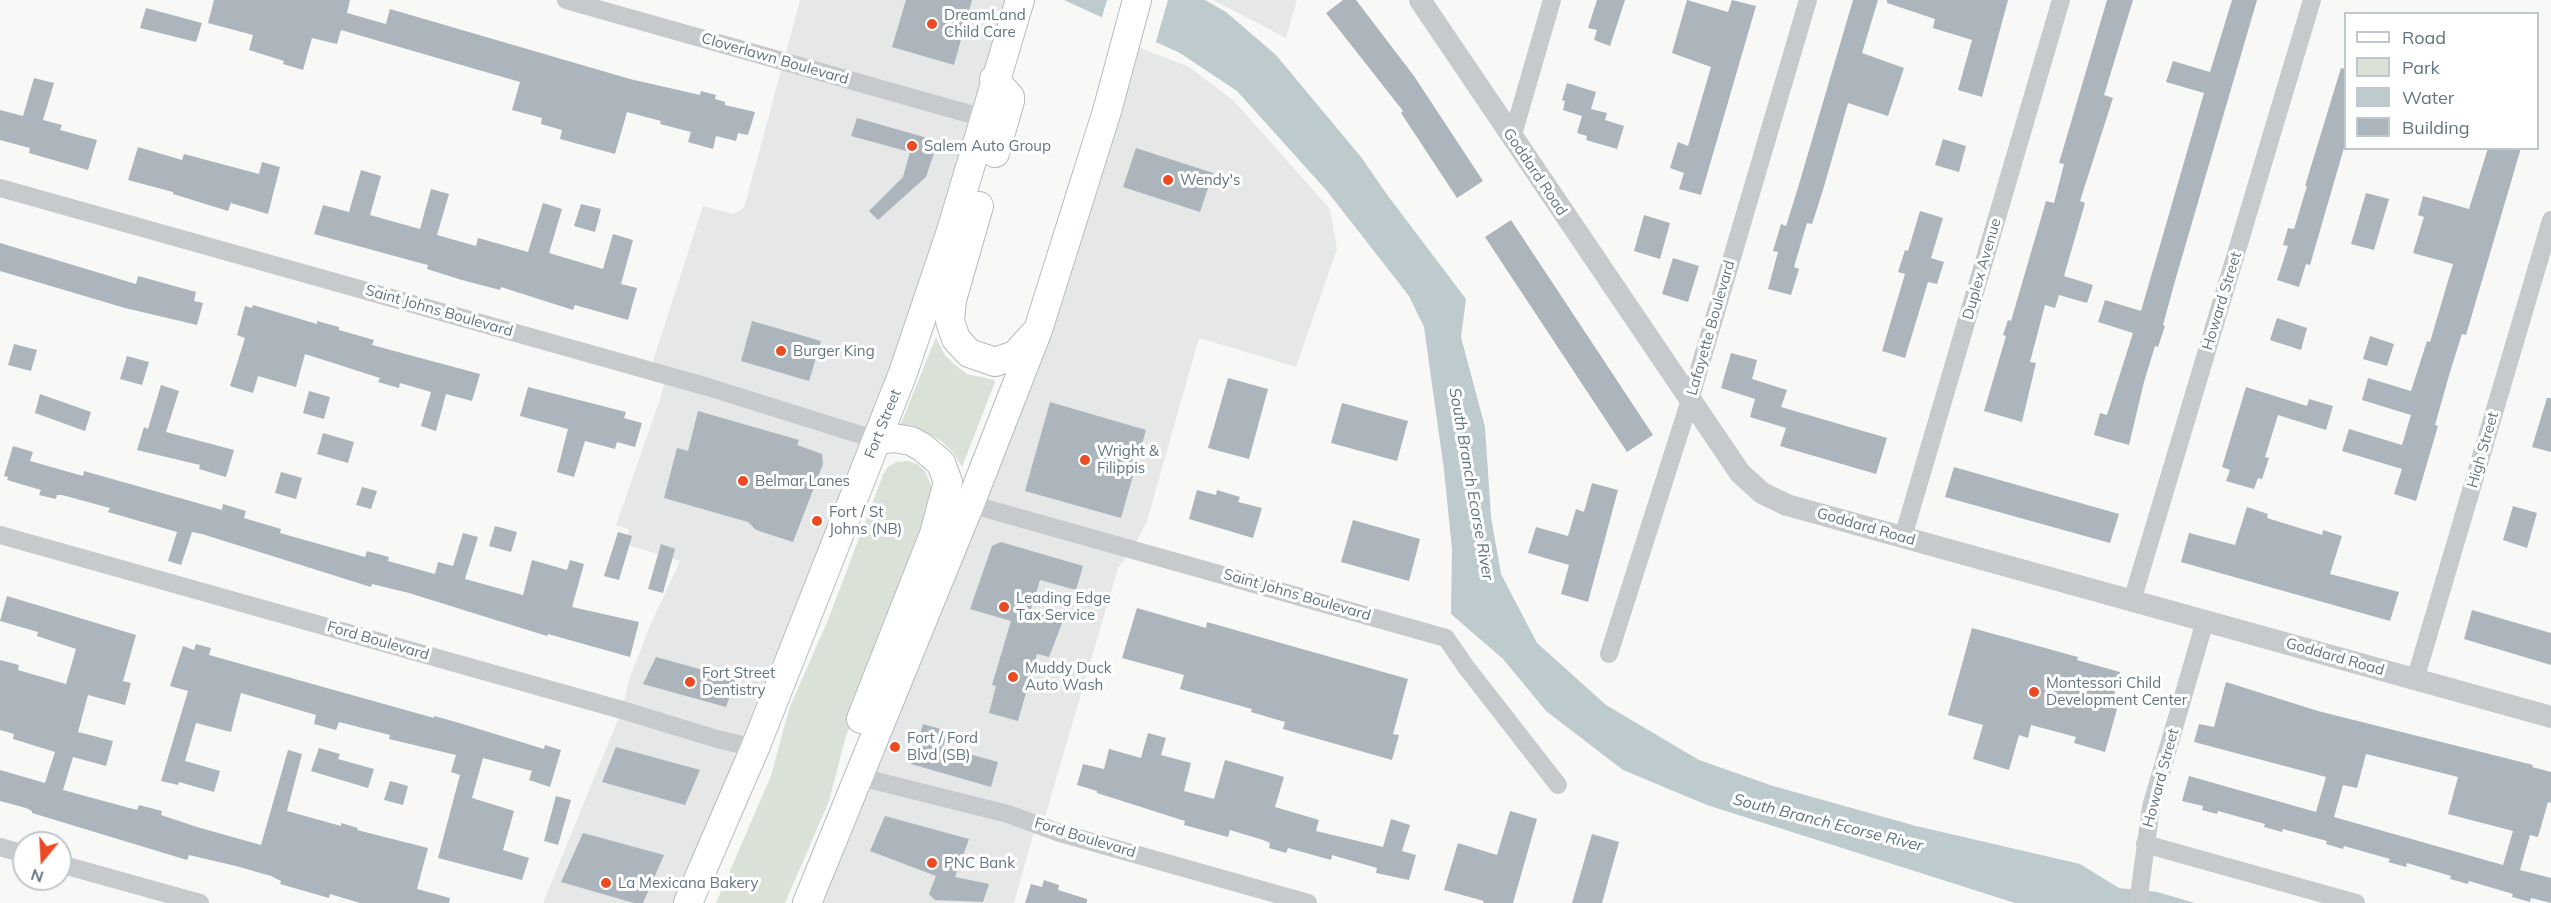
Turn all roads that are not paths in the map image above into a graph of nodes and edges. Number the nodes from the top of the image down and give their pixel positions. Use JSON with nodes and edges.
{"nodes":[{"id":1,"x":566,"y":0,"type":"edge"},
{"id":2,"x":1020,"y":0,"type":"edge"},
{"id":3,"x":1137,"y":0,"type":"edge"},
{"id":4,"x":1420,"y":0,"type":"edge"},
{"id":5,"x":1552,"y":0,"type":"edge"},
{"id":6,"x":1808,"y":0,"type":"edge"},
{"id":7,"x":2061,"y":0,"type":"edge"},
{"id":8,"x":2312,"y":0,"type":"edge"},
{"id":9,"x":994,"y":79,"type":"junction"},
{"id":10,"x":984,"y":118,"type":"junction"},
{"id":11,"x":1512,"y":138,"type":"junction"},
{"id":12,"x":0,"y":188,"type":"edge"},
{"id":13,"x":2551,"y":220,"type":"edge"},
{"id":14,"x":1038,"y":330,"type":"junction"},
{"id":15,"x":1690,"y":400,"type":"junction"},
{"id":16,"x":877,"y":440,"type":"junction"},
{"id":17,"x":970,"y":504,"type":"junction"},
{"id":18,"x":0,"y":535,"type":"edge"},
{"id":19,"x":1903,"y":537,"type":"junction"},
{"id":20,"x":2132,"y":602,"type":"junction"},
{"id":21,"x":2205,"y":621,"type":"junction"},
{"id":22,"x":1609,"y":654,"type":"dead end"},
{"id":23,"x":2415,"y":680,"type":"junction"},
{"id":24,"x":2551,"y":717,"type":"edge"},
{"id":25,"x":755,"y":748,"type":"junction"},
{"id":26,"x":860,"y":777,"type":"junction"},
{"id":27,"x":1558,"y":785,"type":"dead end"},
{"id":28,"x":2145,"y":844,"type":"junction"},
{"id":29,"x":829,"y":849,"type":"junction"},
{"id":30,"x":72,"y":867,"type":"edge"},
{"id":31,"x":2138,"y":895,"type":"edge"},
{"id":32,"x":200,"y":903,"type":"edge"},
{"id":33,"x":688,"y":903,"type":"edge"},
{"id":34,"x":705,"y":903,"type":"edge"},
{"id":35,"x":807,"y":903,"type":"edge"},
{"id":36,"x":1308,"y":903,"type":"edge"},
{"id":37,"x":2356,"y":903,"type":"edge"}],
"edges":[{"from":1,"to":10,"type":"street","name":"Cloverlawn Boulevard"},
{"from":2,"to":9,"type":"main road","name":"Fort Street"},
{"from":3,"to":14,"type":"main road"},
{"from":4,"to":11,"type":"street","name":"Goddard Road"},
{"from":5,"to":11,"type":"street"},
{"from":6,"to":15,"type":"street","name":"Lafayette Boulevard"},
{"from":7,"to":19,"type":"street","name":"Duplex Avenue"},
{"from":8,"to":20,"type":"street","name":"Howard Street"},
{"from":9,"to":10,"type":"main road","name":"Fort Street"},
{"from":9,"to":14,"type":"main road"},
{"from":10,"to":16,"type":"main road","name":"Fort Street"},
{"from":11,"to":15,"type":"street","name":"Goddard Road"},
{"from":12,"to":16,"type":"street","name":"Saint Johns Boulevard"},
{"from":13,"to":23,"type":"street","name":"High Street"},
{"from":14,"to":17,"type":"main road"},
{"from":15,"to":19,"type":"street","name":"Goddard Road"},
{"from":15,"to":22,"type":"street","name":"Lafayette Boulevard"},
{"from":16,"to":25,"type":"main road","name":"Fort Street"},
{"from":16,"to":29,"type":"main road"},
{"from":17,"to":26,"type":"main road"},
{"from":17,"to":27,"type":"street","name":"Saint Johns Boulevard"},
{"from":18,"to":25,"type":"street","name":"Ford Boulevard"},
{"from":19,"to":20,"type":"street","name":"Goddard Road"},
{"from":20,"to":21,"type":"street","name":"Goddard Road"},
{"from":21,"to":23,"type":"street","name":"Goddard Road"},
{"from":21,"to":28,"type":"street","name":"Howard Street"},
{"from":23,"to":24,"type":"street","name":"Goddard Road"},
{"from":25,"to":33,"type":"main road","name":"Fort Street"},
{"from":25,"to":34,"type":"main road"},
{"from":26,"to":29,"type":"main road"},
{"from":26,"to":36,"type":"street","name":"Ford Boulevard"},
{"from":28,"to":31,"type":"street","name":"Howard Street"},
{"from":28,"to":37,"type":"street"},
{"from":29,"to":35,"type":"main road"},
{"from":30,"to":32,"type":"street"}]}
